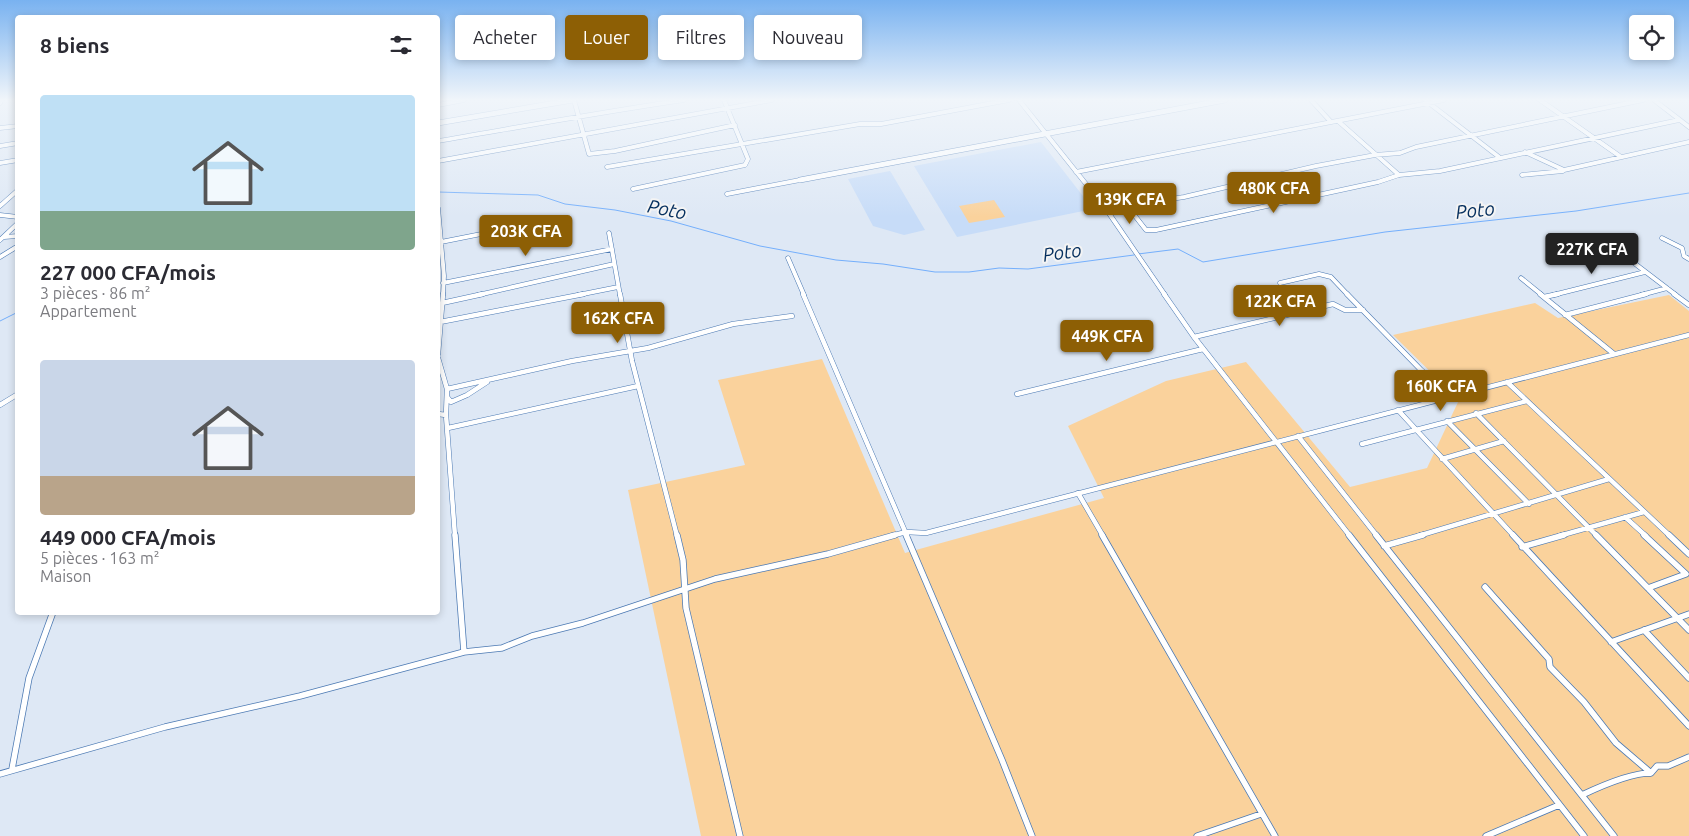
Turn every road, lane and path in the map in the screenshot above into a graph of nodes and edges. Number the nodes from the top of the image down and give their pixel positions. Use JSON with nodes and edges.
{"nodes":[{"id":1,"x":566,"y":139,"type":"edge"},
{"id":2,"x":584,"y":139,"type":"edge"},
{"id":3,"x":673,"y":139,"type":"edge"},
{"id":4,"x":740,"y":139,"type":"edge"},
{"id":5,"x":776,"y":139,"type":"edge"},
{"id":6,"x":1019,"y":139,"type":"edge"},
{"id":7,"x":1050,"y":139,"type":"edge"},
{"id":8,"x":1244,"y":139,"type":"edge"},
{"id":9,"x":1358,"y":139,"type":"edge"},
{"id":10,"x":1457,"y":139,"type":"edge"},
{"id":11,"x":1477,"y":139,"type":"edge"},
{"id":12,"x":1581,"y":139,"type":"edge"},
{"id":13,"x":1598,"y":139,"type":"edge"},
{"id":14,"x":1689,"y":142,"type":"edge"},
{"id":15,"x":15,"y":144,"type":"edge"},
{"id":16,"x":742,"y":145,"type":"junction"},
{"id":17,"x":0,"y":146,"type":"edge"},
{"id":18,"x":1524,"y":152,"type":"junction"},
{"id":19,"x":1375,"y":155,"type":"junction"},
{"id":20,"x":1499,"y":157,"type":"junction"},
{"id":21,"x":1621,"y":157,"type":"junction"},
{"id":22,"x":15,"y":160,"type":"edge"},
{"id":23,"x":440,"y":161,"type":"edge"},
{"id":24,"x":0,"y":163,"type":"edge"},
{"id":25,"x":607,"y":166,"type":"dead end"},
{"id":26,"x":1564,"y":170,"type":"junction"},
{"id":27,"x":1076,"y":172,"type":"junction"},
{"id":28,"x":1399,"y":175,"type":"junction"},
{"id":29,"x":1522,"y":175,"type":"dead end"},
{"id":30,"x":800,"y":180,"type":"joint"},
{"id":31,"x":633,"y":189,"type":"dead end"},
{"id":32,"x":15,"y":193,"type":"edge"},
{"id":33,"x":727,"y":194,"type":"dead end"},
{"id":34,"x":0,"y":206,"type":"edge"},
{"id":35,"x":1128,"y":207,"type":"junction"},
{"id":36,"x":1106,"y":209,"type":"junction"},
{"id":37,"x":0,"y":215,"type":"edge"},
{"id":38,"x":15,"y":217,"type":"edge"},
{"id":39,"x":15,"y":226,"type":"edge"},
{"id":40,"x":511,"y":228,"type":"dead end"},
{"id":41,"x":609,"y":233,"type":"dead end"},
{"id":42,"x":15,"y":236,"type":"edge"},
{"id":43,"x":1,"y":238,"type":"edge"},
{"id":44,"x":1662,"y":238,"type":"dead end"},
{"id":45,"x":440,"y":239,"type":"edge"},
{"id":46,"x":441,"y":242,"type":"junction"},
{"id":47,"x":15,"y":248,"type":"edge"},
{"id":48,"x":1682,"y":248,"type":"junction"},
{"id":49,"x":1687,"y":248,"type":"dead end"},
{"id":50,"x":612,"y":249,"type":"junction"},
{"id":51,"x":1617,"y":250,"type":"dead end"},
{"id":52,"x":0,"y":257,"type":"edge"},
{"id":53,"x":788,"y":258,"type":"dead end"},
{"id":54,"x":1689,"y":259,"type":"edge"},
{"id":55,"x":614,"y":264,"type":"junction"},
{"id":56,"x":1645,"y":272,"type":"junction"},
{"id":57,"x":1521,"y":278,"type":"dead end"},
{"id":58,"x":1280,"y":282,"type":"dead end"},
{"id":59,"x":443,"y":283,"type":"junction"},
{"id":60,"x":618,"y":286,"type":"junction"},
{"id":61,"x":1667,"y":288,"type":"junction"},
{"id":62,"x":1544,"y":297,"type":"junction"},
{"id":63,"x":442,"y":303,"type":"junction"},
{"id":64,"x":1689,"y":306,"type":"edge"},
{"id":65,"x":1364,"y":310,"type":"junction"},
{"id":66,"x":1565,"y":315,"type":"junction"},
{"id":67,"x":792,"y":316,"type":"dead end"},
{"id":68,"x":440,"y":322,"type":"joint"},
{"id":69,"x":1689,"y":334,"type":"edge"},
{"id":70,"x":1194,"y":337,"type":"junction"},
{"id":71,"x":1203,"y":349,"type":"junction"},
{"id":72,"x":630,"y":352,"type":"junction"},
{"id":73,"x":1614,"y":354,"type":"junction"},
{"id":74,"x":440,"y":363,"type":"edge"},
{"id":75,"x":490,"y":380,"type":"junction"},
{"id":76,"x":1507,"y":382,"type":"junction"},
{"id":77,"x":638,"y":386,"type":"junction"},
{"id":78,"x":447,"y":389,"type":"junction"},
{"id":79,"x":1016,"y":394,"type":"dead end"},
{"id":80,"x":15,"y":396,"type":"edge"},
{"id":81,"x":447,"y":396,"type":"junction"},
{"id":82,"x":1450,"y":396,"type":"junction"},
{"id":83,"x":1527,"y":401,"type":"junction"},
{"id":84,"x":0,"y":405,"type":"edge"},
{"id":85,"x":1398,"y":410,"type":"junction"},
{"id":86,"x":1476,"y":413,"type":"junction"},
{"id":87,"x":440,"y":414,"type":"edge"},
{"id":88,"x":446,"y":415,"type":"junction"},
{"id":89,"x":1447,"y":421,"type":"junction"},
{"id":90,"x":448,"y":428,"type":"junction"},
{"id":91,"x":1415,"y":429,"type":"junction"},
{"id":92,"x":1298,"y":436,"type":"junction"},
{"id":93,"x":1504,"y":441,"type":"junction"},
{"id":94,"x":1276,"y":442,"type":"junction"},
{"id":95,"x":1362,"y":444,"type":"dead end"},
{"id":96,"x":1473,"y":449,"type":"junction"},
{"id":97,"x":1442,"y":459,"type":"junction"},
{"id":98,"x":1609,"y":479,"type":"junction"},
{"id":99,"x":1078,"y":494,"type":"junction"},
{"id":100,"x":1557,"y":495,"type":"junction"},
{"id":101,"x":1529,"y":504,"type":"junction"},
{"id":102,"x":1644,"y":512,"type":"junction"},
{"id":103,"x":1494,"y":515,"type":"junction"},
{"id":104,"x":1625,"y":517,"type":"junction"},
{"id":105,"x":1588,"y":527,"type":"junction"},
{"id":106,"x":906,"y":532,"type":"junction"},
{"id":107,"x":1384,"y":546,"type":"junction"},
{"id":108,"x":1522,"y":547,"type":"junction"},
{"id":109,"x":1689,"y":554,"type":"edge"},
{"id":110,"x":1486,"y":587,"type":"dead end"},
{"id":111,"x":1648,"y":588,"type":"junction"},
{"id":112,"x":686,"y":590,"type":"junction"},
{"id":113,"x":1689,"y":614,"type":"edge"},
{"id":114,"x":52,"y":615,"type":"edge"},
{"id":115,"x":1678,"y":618,"type":"junction"},
{"id":116,"x":1644,"y":630,"type":"junction"},
{"id":117,"x":1689,"y":630,"type":"edge"},
{"id":118,"x":1611,"y":642,"type":"junction"},
{"id":119,"x":464,"y":652,"type":"junction"},
{"id":120,"x":1689,"y":678,"type":"edge"},
{"id":121,"x":1689,"y":726,"type":"edge"},
{"id":122,"x":1689,"y":757,"type":"edge"},
{"id":123,"x":12,"y":769,"type":"junction"},
{"id":124,"x":1651,"y":773,"type":"junction"},
{"id":125,"x":0,"y":774,"type":"edge"},
{"id":126,"x":1582,"y":795,"type":"junction"},
{"id":127,"x":1559,"y":805,"type":"junction"},
{"id":128,"x":1261,"y":814,"type":"junction"},
{"id":129,"x":740,"y":836,"type":"edge"},
{"id":130,"x":1032,"y":836,"type":"edge"},
{"id":131,"x":1198,"y":836,"type":"edge"},
{"id":132,"x":1275,"y":836,"type":"edge"},
{"id":133,"x":1486,"y":836,"type":"edge"},
{"id":134,"x":1584,"y":836,"type":"edge"},
{"id":135,"x":1614,"y":836,"type":"edge"}],
"edges":[{"from":1,"to":23,"type":"street"},
{"from":2,"to":3,"type":"street"},
{"from":4,"to":16,"type":"street"},
{"from":5,"to":16,"type":"street"},
{"from":6,"to":30,"type":"street"},
{"from":7,"to":27,"type":"street"},
{"from":8,"to":27,"type":"street"},
{"from":9,"to":19,"type":"street"},
{"from":10,"to":19,"type":"street"},
{"from":11,"to":20,"type":"street"},
{"from":12,"to":18,"type":"street"},
{"from":13,"to":21,"type":"street"},
{"from":14,"to":21,"type":"street"},
{"from":15,"to":17,"type":"street"},
{"from":16,"to":25,"type":"street"},
{"from":16,"to":31,"type":"street"},
{"from":18,"to":20,"type":"street"},
{"from":18,"to":26,"type":"street"},
{"from":19,"to":28,"type":"street"},
{"from":19,"to":35,"type":"street"},
{"from":20,"to":28,"type":"street"},
{"from":21,"to":26,"type":"street"},
{"from":22,"to":24,"type":"street"},
{"from":26,"to":29,"type":"street"},
{"from":27,"to":36,"type":"street"},
{"from":28,"to":35,"type":"street"},
{"from":30,"to":33,"type":"street"},
{"from":32,"to":34,"type":"street"},
{"from":35,"to":36,"type":"street"},
{"from":36,"to":70,"type":"street"},
{"from":37,"to":38,"type":"street"},
{"from":39,"to":43,"type":"street"},
{"from":40,"to":46,"type":"street"},
{"from":41,"to":50,"type":"street"},
{"from":42,"to":43,"type":"street"},
{"from":44,"to":48,"type":"street"},
{"from":45,"to":46,"type":"street"},
{"from":46,"to":59,"type":"street"},
{"from":47,"to":52,"type":"street"},
{"from":48,"to":49,"type":"street"},
{"from":48,"to":54,"type":"street"},
{"from":50,"to":55,"type":"street"},
{"from":50,"to":59,"type":"street"},
{"from":51,"to":56,"type":"street"},
{"from":53,"to":106,"type":"street"},
{"from":55,"to":60,"type":"street"},
{"from":55,"to":63,"type":"street"},
{"from":56,"to":61,"type":"street"},
{"from":56,"to":62,"type":"street"},
{"from":57,"to":62,"type":"street"},
{"from":58,"to":65,"type":"street"},
{"from":59,"to":63,"type":"street"},
{"from":60,"to":68,"type":"street"},
{"from":60,"to":72,"type":"street"},
{"from":61,"to":64,"type":"street"},
{"from":61,"to":66,"type":"street"},
{"from":62,"to":66,"type":"street"},
{"from":63,"to":68,"type":"street"},
{"from":65,"to":70,"type":"street"},
{"from":65,"to":82,"type":"street"},
{"from":66,"to":73,"type":"street"},
{"from":67,"to":72,"type":"street"},
{"from":69,"to":73,"type":"street"},
{"from":70,"to":71,"type":"street"},
{"from":71,"to":79,"type":"street"},
{"from":71,"to":94,"type":"street"},
{"from":72,"to":75,"type":"street"},
{"from":72,"to":77,"type":"street"},
{"from":73,"to":76,"type":"street"},
{"from":74,"to":78,"type":"street"},
{"from":75,"to":78,"type":"street"},
{"from":75,"to":81,"type":"street"},
{"from":76,"to":82,"type":"street"},
{"from":76,"to":83,"type":"street"},
{"from":77,"to":90,"type":"street"},
{"from":77,"to":112,"type":"street"},
{"from":78,"to":81,"type":"street"},
{"from":80,"to":84,"type":"street"},
{"from":81,"to":88,"type":"street"},
{"from":82,"to":85,"type":"street"},
{"from":83,"to":86,"type":"street"},
{"from":83,"to":98,"type":"street"},
{"from":85,"to":91,"type":"street"},
{"from":85,"to":92,"type":"street"},
{"from":86,"to":89,"type":"street"},
{"from":86,"to":93,"type":"street"},
{"from":87,"to":88,"type":"street"},
{"from":88,"to":90,"type":"street"},
{"from":89,"to":91,"type":"street"},
{"from":89,"to":96,"type":"street"},
{"from":90,"to":119,"type":"street"},
{"from":91,"to":95,"type":"street"},
{"from":91,"to":97,"type":"street"},
{"from":92,"to":94,"type":"street"},
{"from":92,"to":107,"type":"street"},
{"from":93,"to":96,"type":"street"},
{"from":93,"to":100,"type":"street"},
{"from":94,"to":99,"type":"street"},
{"from":94,"to":127,"type":"street"},
{"from":96,"to":97,"type":"street"},
{"from":96,"to":101,"type":"street"},
{"from":97,"to":103,"type":"street"},
{"from":98,"to":100,"type":"street"},
{"from":98,"to":102,"type":"street"},
{"from":99,"to":106,"type":"street"},
{"from":99,"to":128,"type":"street"},
{"from":100,"to":101,"type":"street"},
{"from":100,"to":105,"type":"street"},
{"from":101,"to":103,"type":"street"},
{"from":102,"to":104,"type":"street"},
{"from":102,"to":109,"type":"street"},
{"from":103,"to":107,"type":"street"},
{"from":103,"to":108,"type":"street"},
{"from":104,"to":105,"type":"street"},
{"from":104,"to":111,"type":"street"},
{"from":105,"to":108,"type":"street"},
{"from":105,"to":111,"type":"street"},
{"from":106,"to":112,"type":"street"},
{"from":106,"to":130,"type":"street"},
{"from":107,"to":126,"type":"street"},
{"from":108,"to":118,"type":"street"},
{"from":110,"to":124,"type":"street"},
{"from":111,"to":115,"type":"street"},
{"from":112,"to":119,"type":"street"},
{"from":112,"to":129,"type":"street"},
{"from":113,"to":115,"type":"street"},
{"from":114,"to":123,"type":"street"},
{"from":115,"to":116,"type":"street"},
{"from":115,"to":117,"type":"street"},
{"from":116,"to":118,"type":"street"},
{"from":116,"to":120,"type":"street"},
{"from":118,"to":121,"type":"street"},
{"from":119,"to":123,"type":"street"},
{"from":122,"to":124,"type":"street"},
{"from":123,"to":125,"type":"street"},
{"from":124,"to":126,"type":"street"},
{"from":126,"to":135,"type":"street"},
{"from":127,"to":133,"type":"street"},
{"from":127,"to":134,"type":"street"},
{"from":128,"to":131,"type":"street"},
{"from":128,"to":132,"type":"street"}]}
